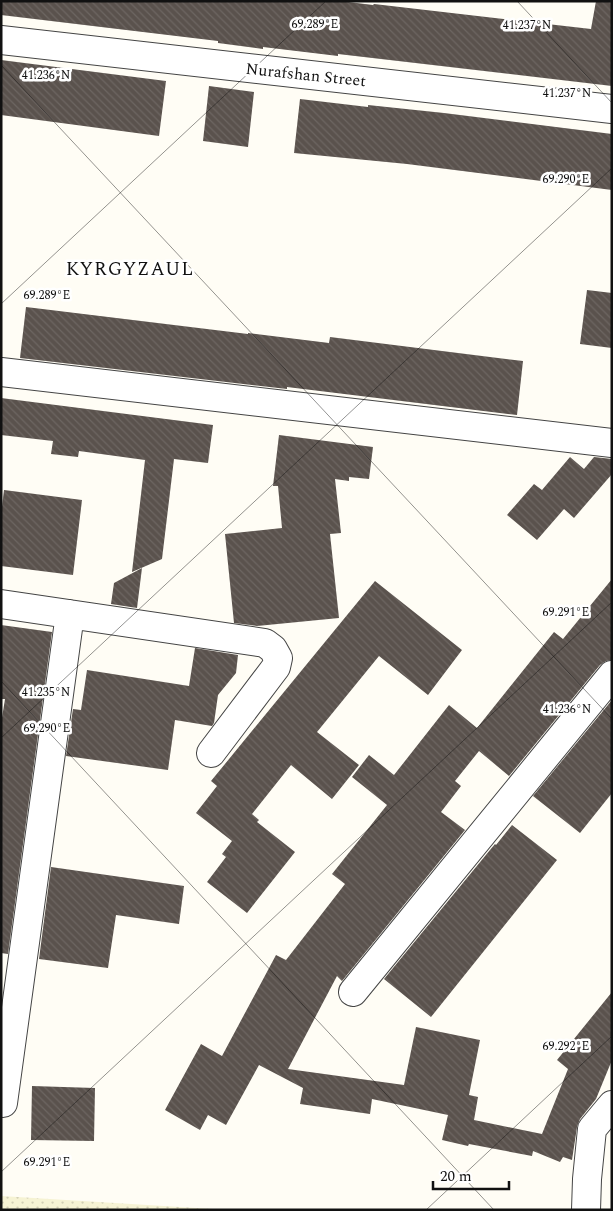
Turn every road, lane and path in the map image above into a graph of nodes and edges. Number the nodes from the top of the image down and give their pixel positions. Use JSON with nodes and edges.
{"nodes":[{"id":1,"x":1,"y":40,"type":"edge"},
{"id":2,"x":612,"y":109,"type":"edge"},
{"id":3,"x":1,"y":372,"type":"edge"},
{"id":4,"x":612,"y":443,"type":"edge"},
{"id":5,"x":1,"y":604,"type":"edge"},
{"id":6,"x":70,"y":614,"type":"junction"},
{"id":7,"x":612,"y":675,"type":"edge"},
{"id":8,"x":210,"y":753,"type":"dead end"},
{"id":9,"x":353,"y":992,"type":"dead end"},
{"id":10,"x":3,"y":1104,"type":"dead end"},
{"id":11,"x":612,"y":1104,"type":"edge"},
{"id":12,"x":586,"y":1210,"type":"edge"}],
"edges":[{"from":1,"to":2,"type":"street","name":"Nurafshan Street"},
{"from":3,"to":4,"type":"street"},
{"from":5,"to":6,"type":"street"},
{"from":6,"to":8,"type":"street"},
{"from":6,"to":10,"type":"street"},
{"from":7,"to":9,"type":"street"},
{"from":11,"to":12,"type":"street"}]}
